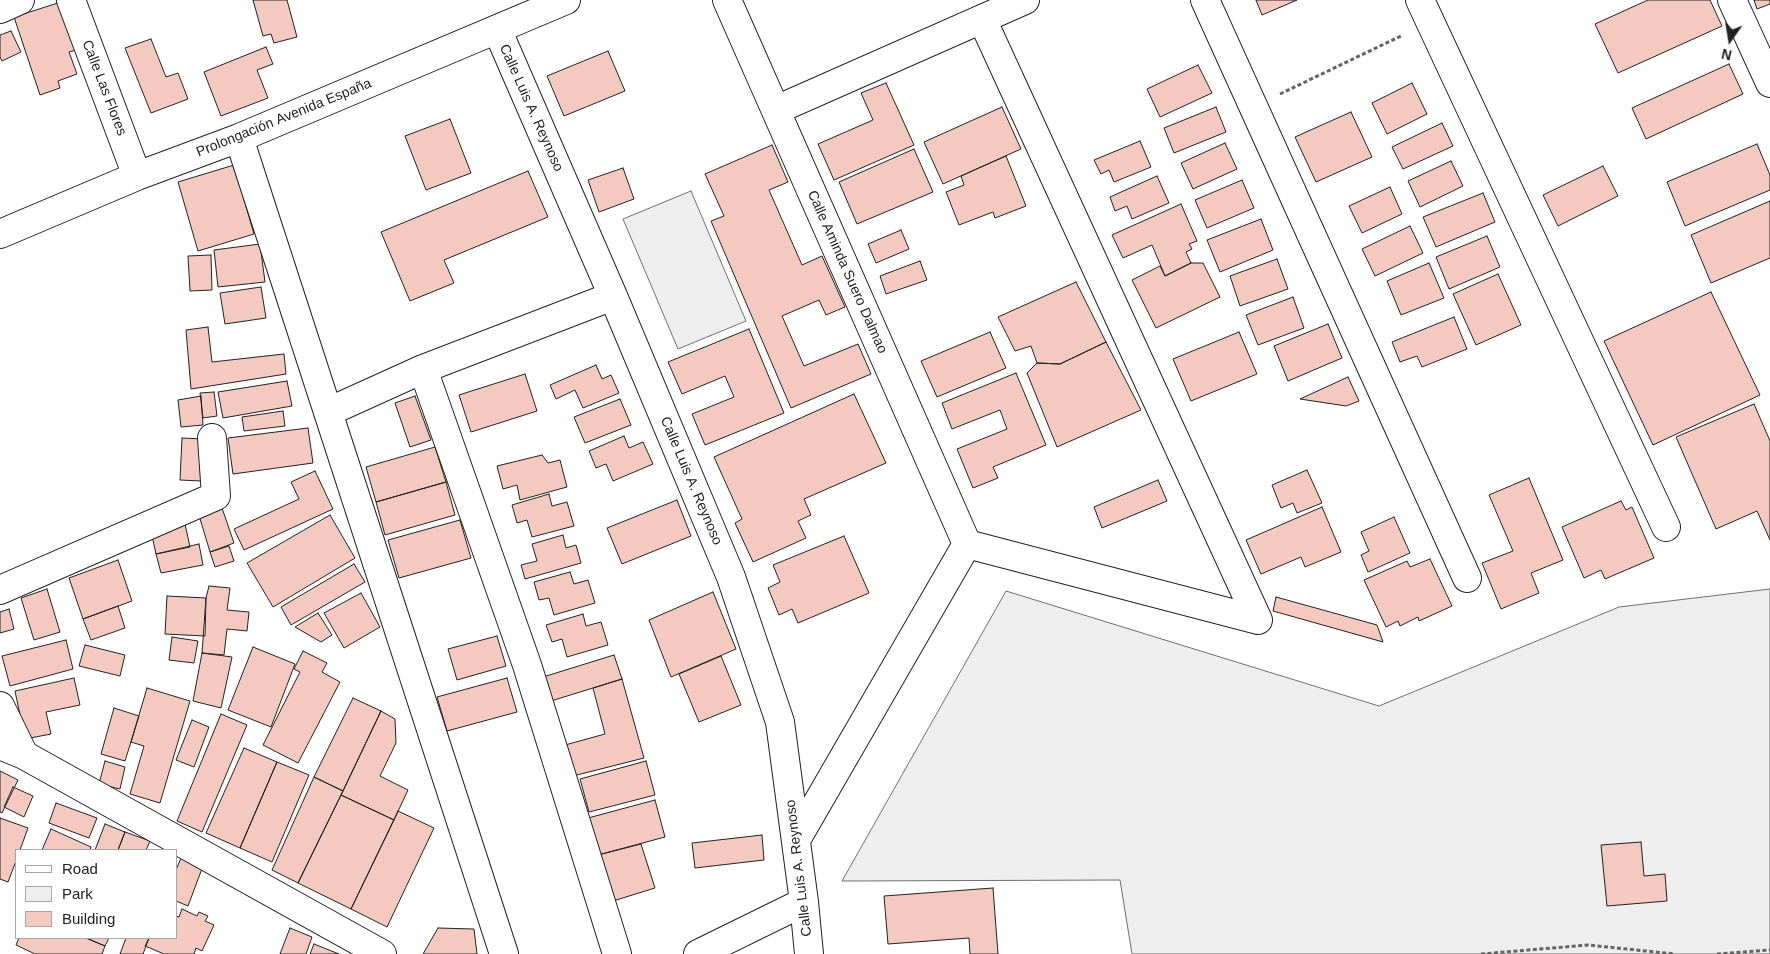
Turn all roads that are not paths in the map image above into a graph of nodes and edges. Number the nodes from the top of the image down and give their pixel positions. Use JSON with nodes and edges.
{"nodes":[{"id":1,"x":20,"y":0,"type":"edge"},
{"id":2,"x":71,"y":0,"type":"edge"},
{"id":3,"x":566,"y":0,"type":"edge"},
{"id":4,"x":727,"y":0,"type":"edge"},
{"id":5,"x":1025,"y":0,"type":"edge"},
{"id":6,"x":1205,"y":0,"type":"edge"},
{"id":7,"x":1732,"y":0,"type":"edge"},
{"id":8,"x":0,"y":9,"type":"edge"},
{"id":9,"x":1425,"y":11,"type":"edge"},
{"id":10,"x":982,"y":19,"type":"junction"},
{"id":11,"x":497,"y":29,"type":"junction"},
{"id":12,"x":1770,"y":83,"type":"edge"},
{"id":13,"x":776,"y":110,"type":"junction"},
{"id":14,"x":239,"y":138,"type":"junction"},
{"id":15,"x":137,"y":176,"type":"junction"},
{"id":16,"x":0,"y":234,"type":"edge"},
{"id":17,"x":614,"y":296,"type":"junction"},
{"id":18,"x":423,"y":369,"type":"junction"},
{"id":19,"x":328,"y":412,"type":"junction"},
{"id":20,"x":212,"y":438,"type":"dead end"},
{"id":21,"x":1666,"y":527,"type":"dead end"},
{"id":22,"x":967,"y":544,"type":"junction"},
{"id":23,"x":1467,"y":578,"type":"dead end"},
{"id":24,"x":0,"y":590,"type":"edge"},
{"id":25,"x":0,"y":706,"type":"edge"},
{"id":26,"x":12,"y":750,"type":"edge"},
{"id":27,"x":796,"y":840,"type":"junction"},
{"id":28,"x":804,"y":902,"type":"junction"},
{"id":29,"x":382,"y":954,"type":"edge"},
{"id":30,"x":504,"y":954,"type":"edge"},
{"id":31,"x":618,"y":954,"type":"edge"},
{"id":32,"x":698,"y":954,"type":"edge"},
{"id":33,"x":809,"y":954,"type":"edge"}],
"edges":[{"from":1,"to":8,"type":"street"},
{"from":2,"to":15,"type":"street","name":"Calle Las Flores"},
{"from":3,"to":11,"type":"street","name":"Prolongación Avenida España"},
{"from":4,"to":13,"type":"street","name":"Calle Aminda Suero Dalmao"},
{"from":5,"to":10,"type":"street"},
{"from":6,"to":23,"type":"street"},
{"from":7,"to":12,"type":"street"},
{"from":9,"to":21,"type":"street"},
{"from":10,"to":13,"type":"street"},
{"from":10,"to":22,"type":"street"},
{"from":11,"to":14,"type":"street","name":"Prolongación Avenida España"},
{"from":11,"to":17,"type":"street","name":"Calle Luis A. Reynoso"},
{"from":13,"to":22,"type":"street","name":"Calle Aminda Suero Dalmao"},
{"from":14,"to":15,"type":"street","name":"Prolongación Avenida España"},
{"from":14,"to":19,"type":"street"},
{"from":15,"to":16,"type":"street","name":"Prolongación Avenida España"},
{"from":17,"to":18,"type":"street"},
{"from":17,"to":27,"type":"street","name":"Calle Luis A. Reynoso"},
{"from":18,"to":19,"type":"street"},
{"from":18,"to":31,"type":"street"},
{"from":19,"to":30,"type":"street"},
{"from":20,"to":24,"type":"street"},
{"from":22,"to":27,"type":"street"},
{"from":25,"to":26,"type":"street"},
{"from":26,"to":29,"type":"street"},
{"from":27,"to":28,"type":"street","name":"Calle Luis A. Reynoso"},
{"from":28,"to":32,"type":"street"},
{"from":28,"to":33,"type":"street","name":"Calle Luis A. Reynoso"}]}
